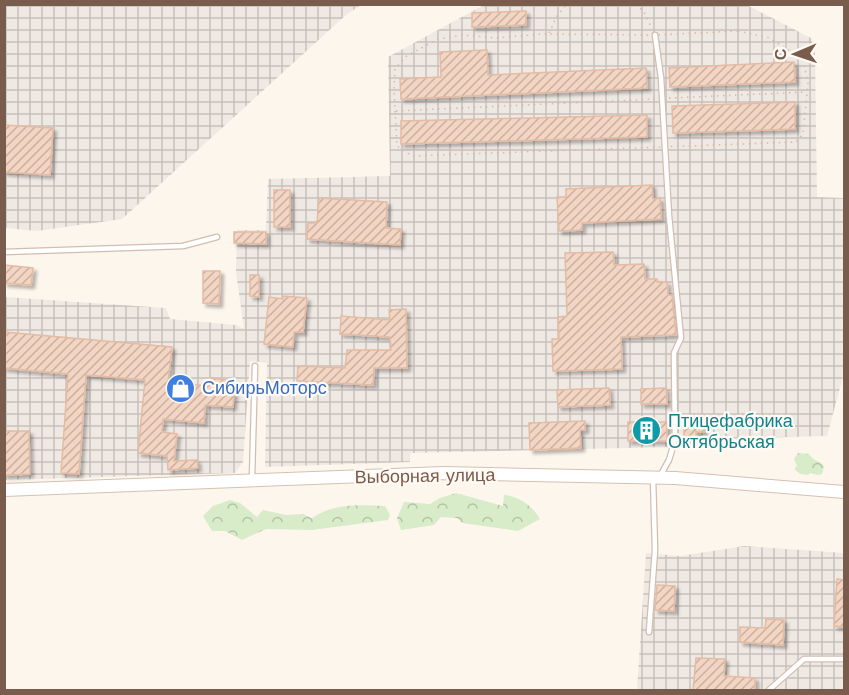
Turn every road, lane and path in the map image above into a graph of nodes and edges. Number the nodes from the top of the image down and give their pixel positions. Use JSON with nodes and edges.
{"nodes":[{"id":1,"x":567,"y":4,"type":"edge"},
{"id":2,"x":636,"y":4,"type":"edge"},
{"id":3,"x":549,"y":34,"type":"junction"},
{"id":4,"x":655,"y":34,"type":"junction"},
{"id":5,"x":807,"y":92,"type":"junction"},
{"id":6,"x":662,"y":99,"type":"junction"},
{"id":7,"x":395,"y":111,"type":"junction"},
{"id":8,"x":665,"y":147,"type":"junction"},
{"id":9,"x":217,"y":237,"type":"dead end"},
{"id":10,"x":4,"y":252,"type":"edge"},
{"id":11,"x":255,"y":366,"type":"dead end"},
{"id":12,"x":656,"y":478,"type":"junction"},
{"id":13,"x":252,"y":481,"type":"junction"},
{"id":14,"x":4,"y":490,"type":"edge"},
{"id":15,"x":844,"y":492,"type":"edge"},
{"id":16,"x":649,"y":632,"type":"dead end"},
{"id":17,"x":844,"y":659,"type":"edge"},
{"id":18,"x":769,"y":690,"type":"edge"}],
"edges":[{"from":1,"to":3,"type":"path"},
{"from":2,"to":4,"type":"path"},
{"from":3,"to":4,"type":"path"},
{"from":3,"to":7,"type":"path"},
{"from":4,"to":5,"type":"path"},
{"from":4,"to":6,"type":"lane"},
{"from":5,"to":6,"type":"path"},
{"from":5,"to":8,"type":"path"},
{"from":6,"to":7,"type":"path"},
{"from":6,"to":8,"type":"lane"},
{"from":7,"to":8,"type":"path"},
{"from":8,"to":12,"type":"lane"},
{"from":9,"to":10,"type":"lane"},
{"from":11,"to":13,"type":"lane"},
{"from":12,"to":13,"type":"main road","name":"Выборная улица"},
{"from":12,"to":15,"type":"main road","name":"Выборная улица"},
{"from":12,"to":16,"type":"lane"},
{"from":13,"to":14,"type":"main road","name":"Выборная улица"},
{"from":17,"to":18,"type":"lane"}]}
